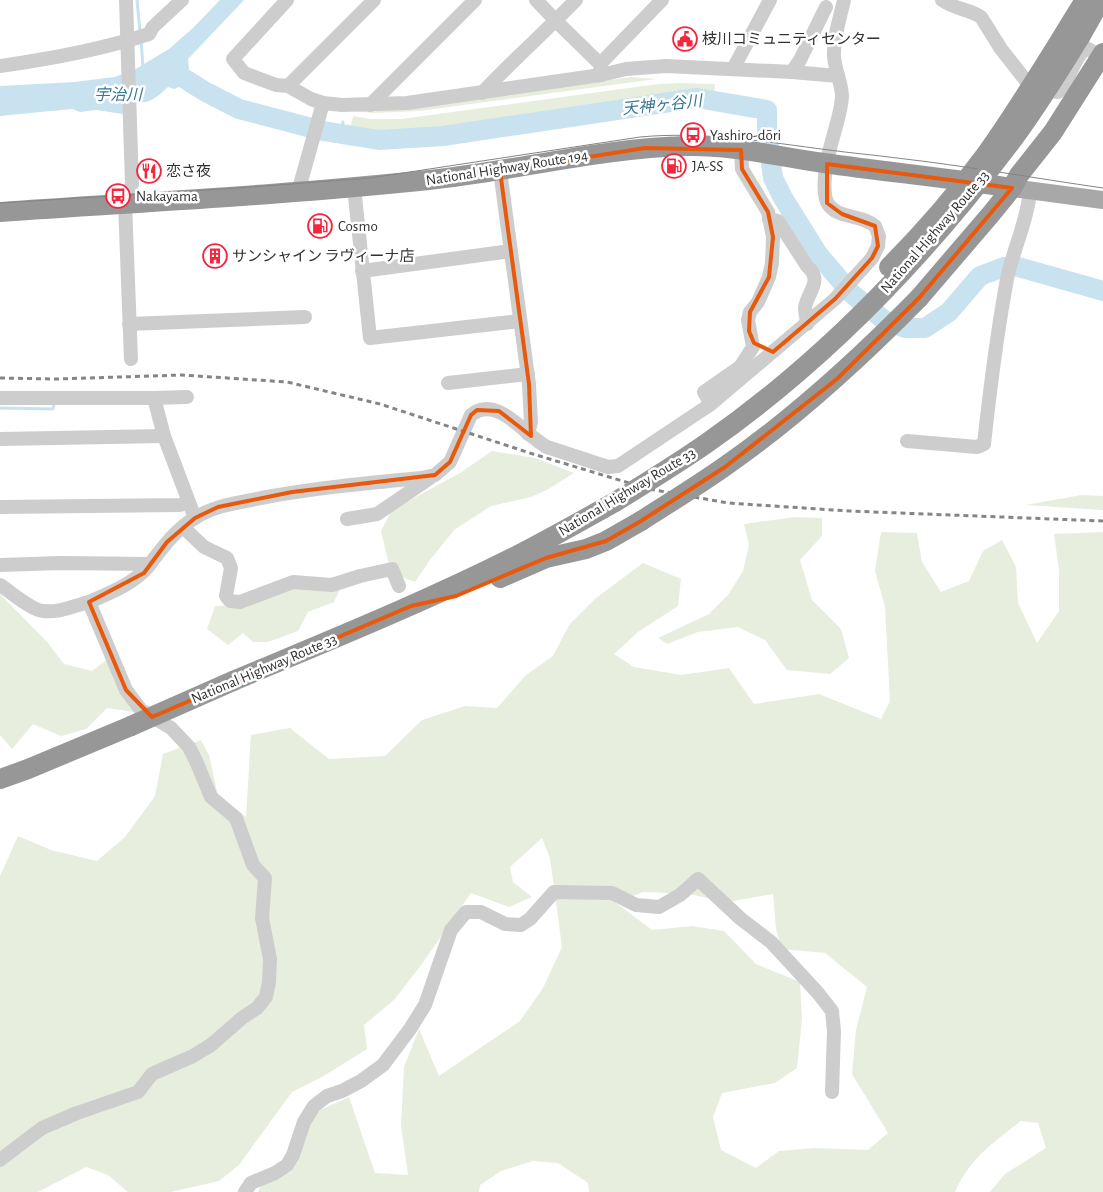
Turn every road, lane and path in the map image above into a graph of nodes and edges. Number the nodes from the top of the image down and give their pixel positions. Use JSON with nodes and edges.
{"nodes":[{"id":1,"x":126,"y":0,"type":"edge"},
{"id":2,"x":182,"y":0,"type":"edge"},
{"id":3,"x":287,"y":0,"type":"edge"},
{"id":4,"x":374,"y":0,"type":"edge"},
{"id":5,"x":475,"y":0,"type":"edge"},
{"id":6,"x":536,"y":0,"type":"edge"},
{"id":7,"x":576,"y":0,"type":"edge"},
{"id":8,"x":662,"y":0,"type":"edge"},
{"id":9,"x":770,"y":0,"type":"edge"},
{"id":10,"x":942,"y":0,"type":"edge"},
{"id":11,"x":1085,"y":0,"type":"edge"},
{"id":12,"x":1101,"y":0,"type":"edge"},
{"id":13,"x":824,"y":4,"type":"edge"},
{"id":14,"x":843,"y":6,"type":"edge"},
{"id":15,"x":556,"y":21,"type":"junction"},
{"id":16,"x":127,"y":45,"type":"junction"},
{"id":17,"x":1102,"y":55,"type":"edge"},
{"id":18,"x":0,"y":66,"type":"edge"},
{"id":19,"x":733,"y":69,"type":"junction"},
{"id":20,"x":601,"y":70,"type":"junction"},
{"id":21,"x":792,"y":72,"type":"junction"},
{"id":22,"x":838,"y":76,"type":"junction"},
{"id":23,"x":1032,"y":85,"type":"junction"},
{"id":24,"x":288,"y":86,"type":"junction"},
{"id":25,"x":482,"y":93,"type":"junction"},
{"id":26,"x":370,"y":105,"type":"junction"},
{"id":27,"x":322,"y":106,"type":"junction"},
{"id":28,"x":747,"y":150,"type":"junction"},
{"id":29,"x":826,"y":164,"type":"junction"},
{"id":30,"x":500,"y":170,"type":"junction"},
{"id":31,"x":966,"y":180,"type":"junction"},
{"id":32,"x":354,"y":187,"type":"junction"},
{"id":33,"x":1021,"y":189,"type":"junction"},
{"id":34,"x":298,"y":192,"type":"junction"},
{"id":35,"x":1103,"y":200,"type":"edge"},
{"id":36,"x":125,"y":204,"type":"junction"},
{"id":37,"x":0,"y":212,"type":"edge"},
{"id":38,"x":769,"y":219,"type":"junction"},
{"id":39,"x":511,"y":251,"type":"junction"},
{"id":40,"x":362,"y":271,"type":"junction"},
{"id":41,"x":305,"y":317,"type":"dead end"},
{"id":42,"x":520,"y":321,"type":"junction"},
{"id":43,"x":129,"y":324,"type":"junction"},
{"id":44,"x":807,"y":324,"type":"junction"},
{"id":45,"x":753,"y":343,"type":"junction"},
{"id":46,"x":772,"y":352,"type":"junction"},
{"id":47,"x":131,"y":359,"type":"dead end"},
{"id":48,"x":528,"y":374,"type":"junction"},
{"id":49,"x":448,"y":383,"type":"dead end"},
{"id":50,"x":187,"y":397,"type":"dead end"},
{"id":51,"x":0,"y":398,"type":"edge"},
{"id":52,"x":154,"y":398,"type":"junction"},
{"id":53,"x":711,"y":404,"type":"junction"},
{"id":54,"x":528,"y":434,"type":"junction"},
{"id":55,"x":164,"y":436,"type":"junction"},
{"id":56,"x":0,"y":439,"type":"edge"},
{"id":57,"x":907,"y":441,"type":"dead end"},
{"id":58,"x":435,"y":474,"type":"junction"},
{"id":59,"x":607,"y":498,"type":"junction"},
{"id":60,"x":189,"y":503,"type":"junction"},
{"id":61,"x":0,"y":507,"type":"edge"},
{"id":62,"x":195,"y":518,"type":"junction"},
{"id":63,"x":347,"y":519,"type":"dead end"},
{"id":64,"x":183,"y":526,"type":"junction"},
{"id":65,"x":150,"y":564,"type":"junction"},
{"id":66,"x":0,"y":565,"type":"edge"},
{"id":67,"x":0,"y":585,"type":"edge"},
{"id":68,"x":399,"y":586,"type":"dead end"},
{"id":69,"x":89,"y":602,"type":"junction"},
{"id":70,"x":410,"y":606,"type":"junction"},
{"id":71,"x":0,"y":779,"type":"edge"},
{"id":72,"x":832,"y":1092,"type":"dead end"},
{"id":73,"x":0,"y":1160,"type":"edge"},
{"id":74,"x":246,"y":1192,"type":"edge"}],
"edges":[{"from":1,"to":16,"type":"street"},
{"from":2,"to":16,"type":"street"},
{"from":3,"to":24,"type":"street"},
{"from":4,"to":24,"type":"street"},
{"from":5,"to":26,"type":"street"},
{"from":6,"to":15,"type":"street"},
{"from":7,"to":15,"type":"street"},
{"from":8,"to":20,"type":"street"},
{"from":9,"to":19,"type":"street"},
{"from":10,"to":23,"type":"street"},
{"from":11,"to":23,"type":"highway"},
{"from":12,"to":59,"type":"highway","name":"National Highway Route 33","bridge":true},
{"from":13,"to":14,"type":"street"},
{"from":13,"to":21,"type":"street"},
{"from":14,"to":22,"type":"street"},
{"from":15,"to":20,"type":"street"},
{"from":15,"to":25,"type":"street"},
{"from":16,"to":18,"type":"street"},
{"from":16,"to":36,"type":"street"},
{"from":17,"to":23,"type":"street"},
{"from":17,"to":33,"type":"highway"},
{"from":19,"to":20,"type":"street"},
{"from":19,"to":21,"type":"street"},
{"from":20,"to":25,"type":"street"},
{"from":21,"to":22,"type":"street"},
{"from":22,"to":29,"type":"street"},
{"from":23,"to":31,"type":"highway"},
{"from":24,"to":27,"type":"street"},
{"from":25,"to":26,"type":"street"},
{"from":26,"to":27,"type":"street"},
{"from":27,"to":34,"type":"street"},
{"from":28,"to":29,"type":"highway","name":"National Highway Route 194"},
{"from":28,"to":30,"type":"highway","name":"National Highway Route 194"},
{"from":28,"to":38,"type":"street"},
{"from":29,"to":31,"type":"highway","name":"National Highway Route 194"},
{"from":29,"to":44,"type":"street"},
{"from":30,"to":32,"type":"highway","name":"National Highway Route 194"},
{"from":30,"to":39,"type":"street"},
{"from":31,"to":33,"type":"highway","name":"National Highway Route 194"},
{"from":31,"to":59,"type":"highway"},
{"from":32,"to":34,"type":"highway","name":"National Highway Route 194"},
{"from":32,"to":40,"type":"street"},
{"from":33,"to":35,"type":"main road"},
{"from":33,"to":57,"type":"street"},
{"from":33,"to":70,"type":"highway","bridge":true},
{"from":34,"to":36,"type":"highway","name":"National Highway Route 194"},
{"from":36,"to":37,"type":"highway","name":"National Highway Route 194"},
{"from":36,"to":43,"type":"street"},
{"from":38,"to":44,"type":"street"},
{"from":38,"to":45,"type":"street"},
{"from":39,"to":40,"type":"street"},
{"from":39,"to":42,"type":"street"},
{"from":40,"to":42,"type":"street"},
{"from":41,"to":43,"type":"street"},
{"from":42,"to":48,"type":"street"},
{"from":43,"to":47,"type":"street"},
{"from":44,"to":46,"type":"street"},
{"from":45,"to":46,"type":"street"},
{"from":45,"to":53,"type":"street"},
{"from":46,"to":53,"type":"street"},
{"from":48,"to":49,"type":"street"},
{"from":48,"to":54,"type":"street"},
{"from":50,"to":52,"type":"street"},
{"from":51,"to":52,"type":"street"},
{"from":52,"to":55,"type":"street"},
{"from":53,"to":54,"type":"street"},
{"from":54,"to":58,"type":"street"},
{"from":55,"to":56,"type":"street"},
{"from":55,"to":60,"type":"street"},
{"from":58,"to":62,"type":"street"},
{"from":58,"to":63,"type":"street"},
{"from":59,"to":70,"type":"highway"},
{"from":60,"to":61,"type":"street"},
{"from":60,"to":62,"type":"street"},
{"from":62,"to":64,"type":"street"},
{"from":64,"to":65,"type":"street"},
{"from":64,"to":68,"type":"street"},
{"from":65,"to":66,"type":"street"},
{"from":65,"to":69,"type":"street"},
{"from":67,"to":69,"type":"street"},
{"from":69,"to":73,"type":"street"},
{"from":70,"to":71,"type":"highway","name":"National Highway Route 33","bridge":true},
{"from":72,"to":74,"type":"street"}]}
